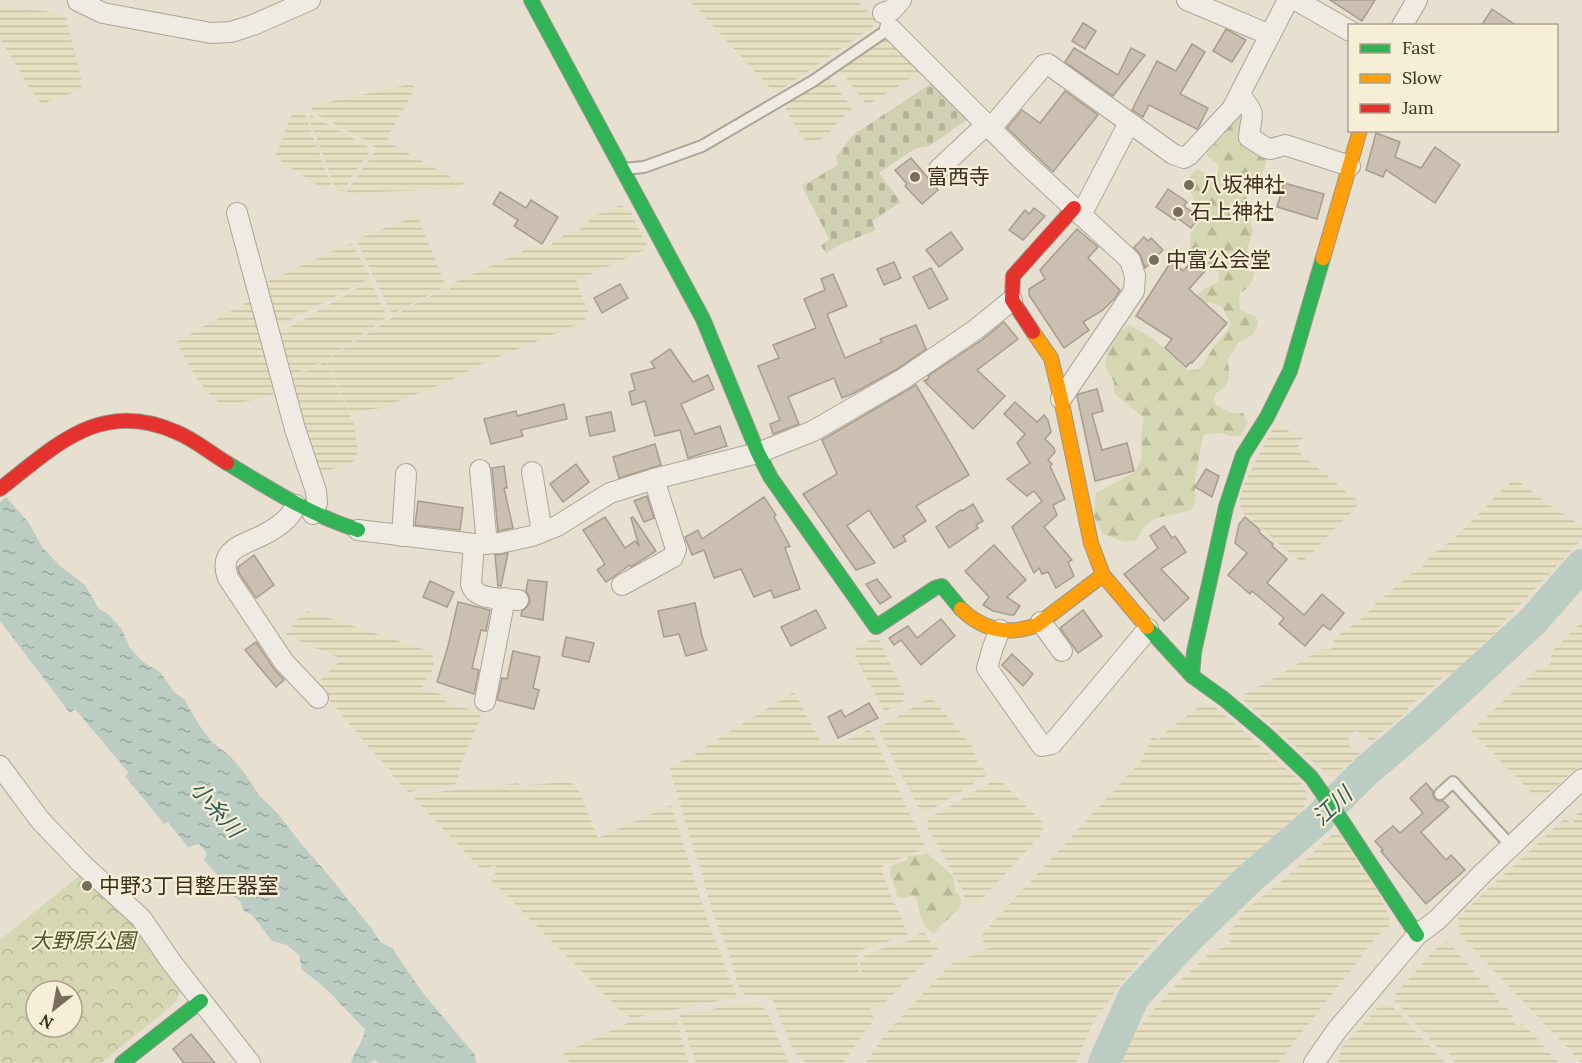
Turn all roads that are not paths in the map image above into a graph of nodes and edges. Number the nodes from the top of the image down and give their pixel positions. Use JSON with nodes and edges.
{"nodes":[{"id":1,"x":310,"y":0,"type":"edge"},
{"id":2,"x":531,"y":0,"type":"edge"},
{"id":3,"x":901,"y":0,"type":"edge"},
{"id":4,"x":1187,"y":0,"type":"edge"},
{"id":5,"x":1288,"y":0,"type":"edge"},
{"id":6,"x":1296,"y":0,"type":"edge"},
{"id":7,"x":1417,"y":0,"type":"edge"},
{"id":8,"x":75,"y":4,"type":"edge"},
{"id":9,"x":887,"y":20,"type":"junction"},
{"id":10,"x":1403,"y":24,"type":"edge"},
{"id":11,"x":1348,"y":30,"type":"edge"},
{"id":12,"x":1270,"y":35,"type":"junction"},
{"id":13,"x":1240,"y":96,"type":"junction"},
{"id":14,"x":1130,"y":123,"type":"junction"},
{"id":15,"x":989,"y":126,"type":"junction"},
{"id":16,"x":1359,"y":132,"type":"edge"},
{"id":17,"x":1350,"y":166,"type":"junction"},
{"id":18,"x":621,"y":169,"type":"junction"},
{"id":19,"x":939,"y":169,"type":"dead end"},
{"id":20,"x":1078,"y":212,"type":"junction"},
{"id":21,"x":237,"y":213,"type":"dead end"},
{"id":22,"x":1012,"y":300,"type":"junction"},
{"id":23,"x":1061,"y":399,"type":"junction"},
{"id":24,"x":758,"y":453,"type":"junction"},
{"id":25,"x":480,"y":470,"type":"dead end"},
{"id":26,"x":532,"y":472,"type":"dead end"},
{"id":27,"x":406,"y":474,"type":"dead end"},
{"id":28,"x":654,"y":479,"type":"junction"},
{"id":29,"x":0,"y":489,"type":"edge"},
{"id":30,"x":305,"y":509,"type":"junction"},
{"id":31,"x":358,"y":530,"type":"joint"},
{"id":32,"x":542,"y":532,"type":"junction"},
{"id":33,"x":402,"y":536,"type":"junction"},
{"id":34,"x":480,"y":544,"type":"junction"},
{"id":35,"x":1103,"y":575,"type":"junction"},
{"id":36,"x":622,"y":585,"type":"dead end"},
{"id":37,"x":1041,"y":622,"type":"junction"},
{"id":38,"x":1148,"y":629,"type":"junction"},
{"id":39,"x":1000,"y":630,"type":"junction"},
{"id":40,"x":1062,"y":651,"type":"dead end"},
{"id":41,"x":1192,"y":676,"type":"junction"},
{"id":42,"x":318,"y":698,"type":"dead end"},
{"id":43,"x":485,"y":701,"type":"dead end"},
{"id":44,"x":0,"y":766,"type":"edge"},
{"id":45,"x":1582,"y":779,"type":"edge"},
{"id":46,"x":1440,"y":794,"type":"dead end"},
{"id":47,"x":1511,"y":846,"type":"junction"},
{"id":48,"x":1417,"y":935,"type":"junction"},
{"id":49,"x":201,"y":1001,"type":"junction"},
{"id":50,"x":122,"y":1063,"type":"edge"},
{"id":51,"x":250,"y":1063,"type":"edge"},
{"id":52,"x":1314,"y":1063,"type":"edge"}],
"edges":[{"from":1,"to":8,"type":"street"},
{"from":2,"to":18,"type":"street"},
{"from":3,"to":9,"type":"street"},
{"from":4,"to":12,"type":"street"},
{"from":5,"to":12,"type":"street"},
{"from":6,"to":11,"type":"street"},
{"from":7,"to":10,"type":"street"},
{"from":9,"to":15,"type":"street"},
{"from":9,"to":18,"type":"lane"},
{"from":12,"to":13,"type":"street"},
{"from":13,"to":14,"type":"street"},
{"from":13,"to":17,"type":"street"},
{"from":14,"to":15,"type":"street"},
{"from":14,"to":20,"type":"street"},
{"from":15,"to":19,"type":"street"},
{"from":15,"to":20,"type":"street"},
{"from":16,"to":17,"type":"street"},
{"from":17,"to":41,"type":"street"},
{"from":18,"to":24,"type":"street"},
{"from":20,"to":22,"type":"street"},
{"from":20,"to":23,"type":"street"},
{"from":21,"to":30,"type":"street"},
{"from":22,"to":23,"type":"street"},
{"from":22,"to":24,"type":"street"},
{"from":23,"to":35,"type":"street"},
{"from":24,"to":28,"type":"street"},
{"from":24,"to":39,"type":"street"},
{"from":25,"to":34,"type":"street"},
{"from":26,"to":32,"type":"street"},
{"from":27,"to":33,"type":"street"},
{"from":28,"to":32,"type":"street"},
{"from":28,"to":36,"type":"street"},
{"from":29,"to":30,"type":"street"},
{"from":30,"to":31,"type":"street"},
{"from":30,"to":42,"type":"street"},
{"from":31,"to":33,"type":"street"},
{"from":32,"to":34,"type":"street"},
{"from":33,"to":34,"type":"street"},
{"from":34,"to":43,"type":"street"},
{"from":35,"to":37,"type":"street"},
{"from":35,"to":38,"type":"street"},
{"from":37,"to":39,"type":"street"},
{"from":37,"to":40,"type":"street"},
{"from":38,"to":39,"type":"street"},
{"from":38,"to":41,"type":"street"},
{"from":41,"to":48,"type":"street"},
{"from":44,"to":49,"type":"street"},
{"from":45,"to":47,"type":"street"},
{"from":46,"to":47,"type":"lane"},
{"from":47,"to":48,"type":"street"},
{"from":48,"to":52,"type":"street"},
{"from":49,"to":50,"type":"street"},
{"from":49,"to":51,"type":"street"}]}
